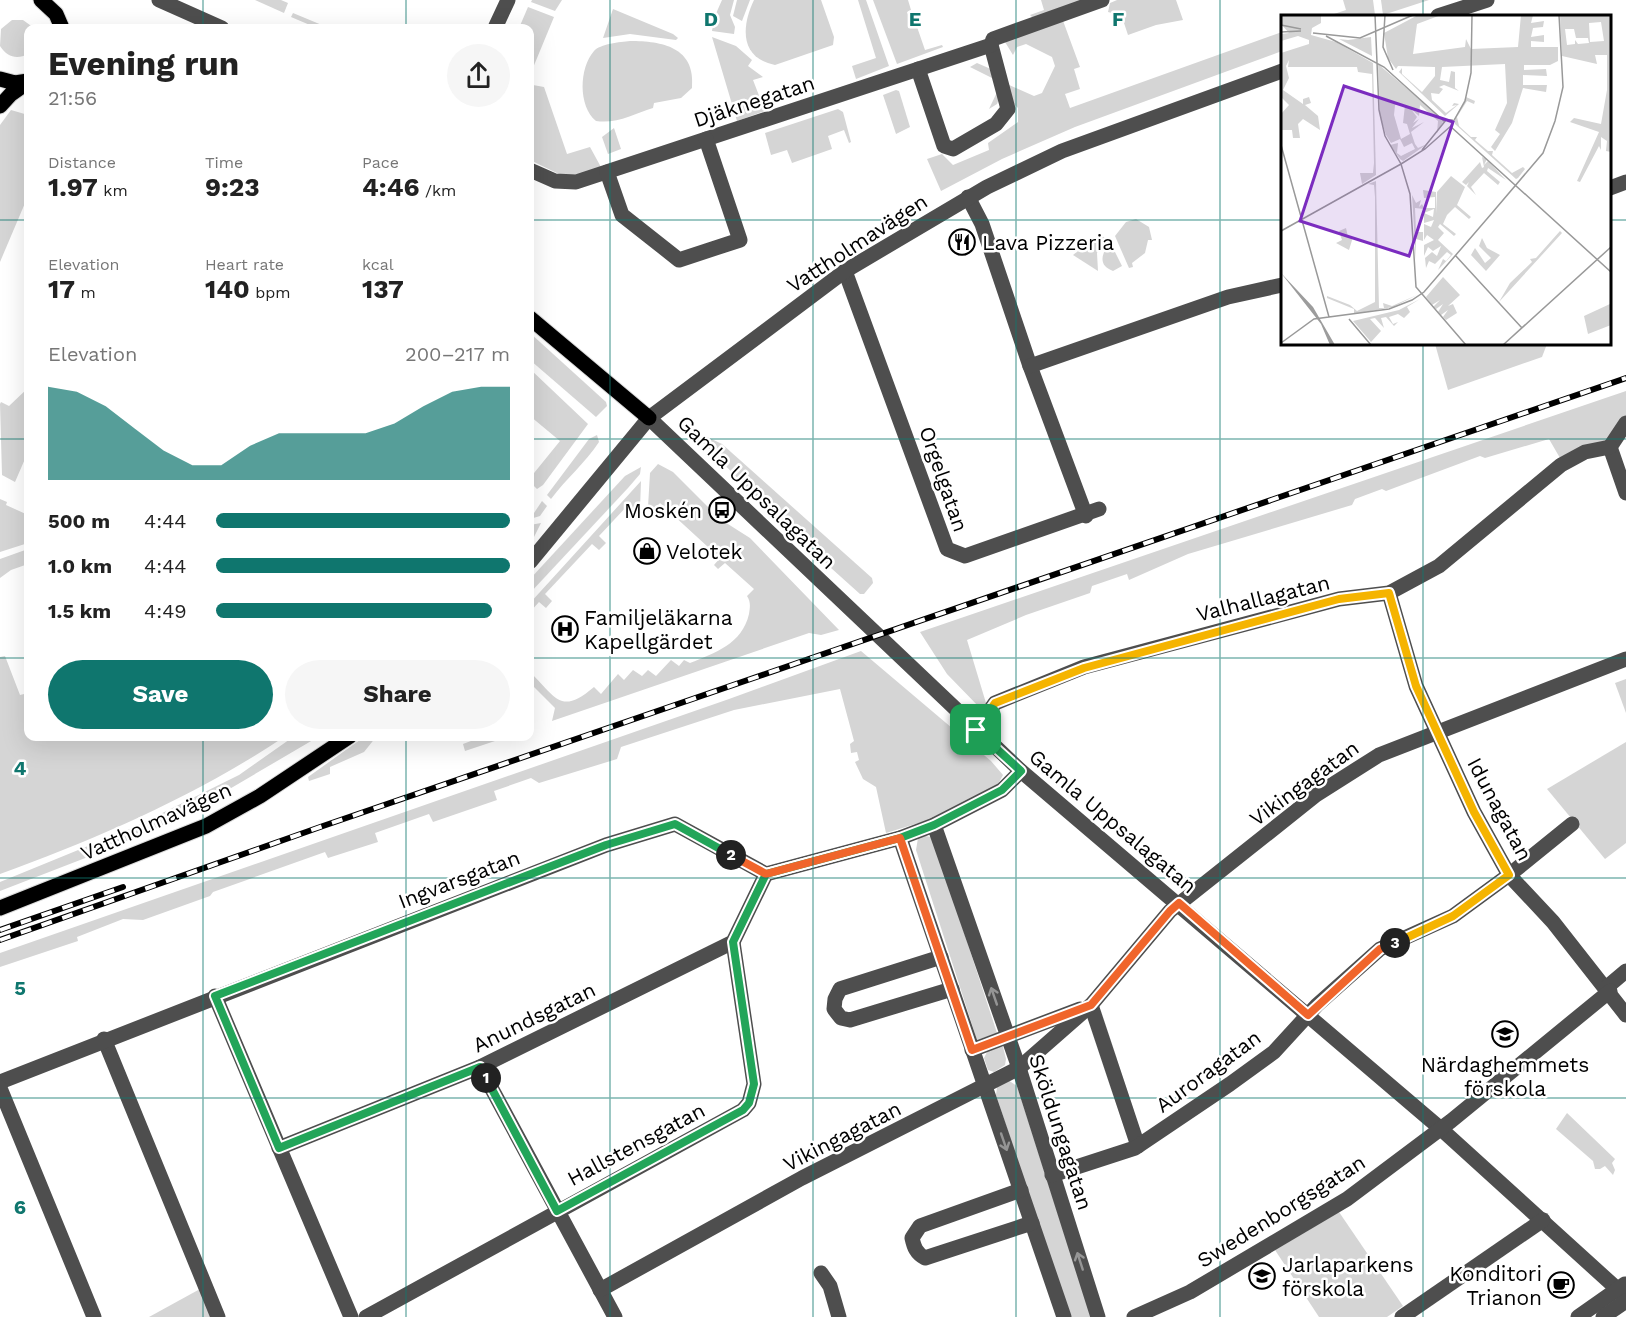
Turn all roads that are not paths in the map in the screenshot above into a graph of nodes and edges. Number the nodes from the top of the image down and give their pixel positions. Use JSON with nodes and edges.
{"nodes":[{"id":1,"x":41,"y":0,"type":"edge"},
{"id":2,"x":159,"y":0,"type":"edge"},
{"id":3,"x":508,"y":0,"type":"edge"},
{"id":4,"x":1102,"y":0,"type":"edge"},
{"id":5,"x":1487,"y":0,"type":"edge"},
{"id":6,"x":55,"y":7,"type":"edge"},
{"id":7,"x":1441,"y":15,"type":"edge"},
{"id":8,"x":61,"y":24,"type":"edge"},
{"id":9,"x":213,"y":24,"type":"edge"},
{"id":10,"x":497,"y":24,"type":"edge"},
{"id":11,"x":991,"y":45,"type":"junction"},
{"id":12,"x":918,"y":69,"type":"junction"},
{"id":13,"x":1281,"y":71,"type":"edge"},
{"id":14,"x":0,"y":79,"type":"edge"},
{"id":15,"x":24,"y":82,"type":"edge"},
{"id":16,"x":24,"y":85,"type":"edge"},
{"id":17,"x":0,"y":106,"type":"edge"},
{"id":18,"x":706,"y":139,"type":"junction"},
{"id":19,"x":607,"y":171,"type":"junction"},
{"id":20,"x":534,"y":172,"type":"edge"},
{"id":21,"x":1626,"y":182,"type":"edge"},
{"id":22,"x":1611,"y":188,"type":"edge"},
{"id":23,"x":968,"y":197,"type":"junction"},
{"id":24,"x":845,"y":272,"type":"junction"},
{"id":25,"x":1281,"y":285,"type":"edge"},
{"id":26,"x":534,"y":321,"type":"edge"},
{"id":27,"x":1030,"y":366,"type":"junction"},
{"id":28,"x":649,"y":417,"type":"junction"},
{"id":29,"x":1626,"y":423,"type":"edge"},
{"id":30,"x":1610,"y":447,"type":"junction"},
{"id":31,"x":1626,"y":493,"type":"edge"},
{"id":32,"x":534,"y":557,"type":"edge"},
{"id":33,"x":1389,"y":593,"type":"junction"},
{"id":34,"x":1626,"y":659,"type":"edge"},
{"id":35,"x":976,"y":730,"type":"junction"},
{"id":36,"x":1438,"y":734,"type":"junction"},
{"id":37,"x":342,"y":741,"type":"edge"},
{"id":38,"x":1021,"y":771,"type":"junction"},
{"id":39,"x":1572,"y":824,"type":"dead end"},
{"id":40,"x":934,"y":825,"type":"junction"},
{"id":41,"x":900,"y":838,"type":"junction"},
{"id":42,"x":766,"y":874,"type":"junction"},
{"id":43,"x":1509,"y":875,"type":"junction"},
{"id":44,"x":1179,"y":903,"type":"junction"},
{"id":45,"x":0,"y":908,"type":"edge"},
{"id":46,"x":733,"y":942,"type":"junction"},
{"id":47,"x":941,"y":957,"type":"junction"},
{"id":48,"x":1626,"y":971,"type":"edge"},
{"id":49,"x":952,"y":989,"type":"junction"},
{"id":50,"x":1609,"y":989,"type":"junction"},
{"id":51,"x":215,"y":996,"type":"junction"},
{"id":52,"x":1091,"y":1005,"type":"junction"},
{"id":53,"x":1308,"y":1015,"type":"junction"},
{"id":54,"x":1626,"y":1015,"type":"edge"},
{"id":55,"x":1008,"y":1036,"type":"junction"},
{"id":56,"x":104,"y":1039,"type":"junction"},
{"id":57,"x":972,"y":1050,"type":"junction"},
{"id":58,"x":480,"y":1067,"type":"junction"},
{"id":59,"x":1019,"y":1068,"type":"junction"},
{"id":60,"x":0,"y":1082,"type":"edge"},
{"id":61,"x":985,"y":1087,"type":"junction"},
{"id":62,"x":0,"y":1088,"type":"edge"},
{"id":63,"x":1441,"y":1128,"type":"junction"},
{"id":64,"x":1138,"y":1146,"type":"junction"},
{"id":65,"x":279,"y":1148,"type":"junction"},
{"id":66,"x":1052,"y":1175,"type":"junction"},
{"id":67,"x":1021,"y":1190,"type":"junction"},
{"id":68,"x":557,"y":1211,"type":"junction"},
{"id":69,"x":1543,"y":1220,"type":"junction"},
{"id":70,"x":1032,"y":1223,"type":"junction"},
{"id":71,"x":821,"y":1273,"type":"dead end"},
{"id":72,"x":600,"y":1290,"type":"junction"},
{"id":73,"x":1624,"y":1293,"type":"edge"},
{"id":74,"x":94,"y":1317,"type":"edge"},
{"id":75,"x":218,"y":1317,"type":"edge"},
{"id":76,"x":351,"y":1317,"type":"edge"},
{"id":77,"x":366,"y":1317,"type":"edge"},
{"id":78,"x":615,"y":1317,"type":"edge"},
{"id":79,"x":839,"y":1317,"type":"edge"},
{"id":80,"x":1064,"y":1317,"type":"edge"},
{"id":81,"x":1098,"y":1317,"type":"edge"},
{"id":82,"x":1134,"y":1317,"type":"edge"},
{"id":83,"x":1402,"y":1317,"type":"edge"},
{"id":84,"x":1578,"y":1317,"type":"edge"},
{"id":85,"x":1603,"y":1317,"type":"edge"}],
"edges":[{"from":1,"to":6,"type":"main road"},
{"from":2,"to":9,"type":"street"},
{"from":3,"to":10,"type":"street"},
{"from":4,"to":11,"type":"street","name":"Djäknegatan"},
{"from":5,"to":7,"type":"street"},
{"from":6,"to":8,"type":"main road"},
{"from":11,"to":12,"type":"street","name":"Djäknegatan"},
{"from":11,"to":12,"type":"street"},
{"from":12,"to":18,"type":"street","name":"Djäknegatan"},
{"from":13,"to":23,"type":"street","name":"Vattholmavägen"},
{"from":14,"to":15,"type":"main road"},
{"from":16,"to":17,"type":"main road"},
{"from":18,"to":19,"type":"street","name":"Djäknegatan"},
{"from":18,"to":19,"type":"street"},
{"from":19,"to":20,"type":"street","name":"Djäknegatan"},
{"from":21,"to":22,"type":"street"},
{"from":23,"to":24,"type":"street","name":"Vattholmavägen"},
{"from":23,"to":27,"type":"street"},
{"from":24,"to":27,"type":"street","name":"Orgelgatan"},
{"from":24,"to":28,"type":"street","name":"Vattholmavägen"},
{"from":25,"to":27,"type":"street"},
{"from":26,"to":28,"type":"main road","name":"Gamla Uppsalagatan"},
{"from":28,"to":32,"type":"street","name":"Vattholmavägen"},
{"from":28,"to":35,"type":"street","name":"Gamla Uppsalagatan"},
{"from":29,"to":30,"type":"street"},
{"from":30,"to":31,"type":"street"},
{"from":30,"to":33,"type":"street","name":"Valhallagatan"},
{"from":33,"to":35,"type":"street","name":"Valhallagatan"},
{"from":33,"to":36,"type":"street","name":"Idunagatan"},
{"from":34,"to":36,"type":"street","name":"Vikingagatan"},
{"from":35,"to":38,"type":"street","name":"Gamla Uppsalagatan"},
{"from":36,"to":43,"type":"street","name":"Idunagatan"},
{"from":36,"to":44,"type":"street","name":"Vikingagatan"},
{"from":37,"to":45,"type":"main road","name":"Vattholmavägen"},
{"from":38,"to":40,"type":"street"},
{"from":38,"to":44,"type":"street","name":"Gamla Uppsalagatan"},
{"from":39,"to":43,"type":"street","name":"Auroragatan"},
{"from":40,"to":41,"type":"street"},
{"from":55,"to":40,"type":"street","name":"Sköldungagatan","one_way":true},
{"from":41,"to":42,"type":"street"},
{"from":41,"to":47,"type":"street"},
{"from":42,"to":46,"type":"street"},
{"from":42,"to":51,"type":"street","name":"Ingvarsgatan"},
{"from":43,"to":50,"type":"street","name":"Idunagatan"},
{"from":43,"to":53,"type":"street","name":"Auroragatan"},
{"from":44,"to":52,"type":"street","name":"Vikingagatan"},
{"from":44,"to":53,"type":"street","name":"Gamla Uppsalagatan"},
{"from":46,"to":58,"type":"street","name":"Anundsgatan"},
{"from":46,"to":68,"type":"street","name":"Hallstensgatan"},
{"from":47,"to":49,"type":"street"},
{"from":47,"to":49,"type":"street"},
{"from":48,"to":50,"type":"street","name":"Swedenborgsgatan"},
{"from":49,"to":57,"type":"street"},
{"from":50,"to":54,"type":"street","name":"Idunagatan"},
{"from":50,"to":63,"type":"street","name":"Swedenborgsgatan"},
{"from":51,"to":56,"type":"street","name":"Ingvarsgatan"},
{"from":51,"to":65,"type":"street"},
{"from":52,"to":55,"type":"street","name":"Vikingagatan"},
{"from":52,"to":59,"type":"street","name":"Vikingagatan"},
{"from":52,"to":64,"type":"street"},
{"from":53,"to":63,"type":"street","name":"Gamla Uppsalagatan"},
{"from":53,"to":64,"type":"street","name":"Auroragatan"},
{"from":55,"to":57,"type":"street","name":"Vikingagatan"},
{"from":55,"to":59,"type":"street","name":"Sköldungagatan"},
{"from":56,"to":60,"type":"street","name":"Ingvarsgatan"},
{"from":56,"to":75,"type":"street"},
{"from":57,"to":61,"type":"street"},
{"from":58,"to":65,"type":"street","name":"Anundsgatan"},
{"from":58,"to":68,"type":"street"},
{"from":59,"to":61,"type":"street","name":"Vikingagatan"},
{"from":59,"to":66,"type":"street","name":"Sköldungagatan"},
{"from":61,"to":67,"type":"street","one_way":true},
{"from":61,"to":72,"type":"street","name":"Vikingagatan"},
{"from":62,"to":74,"type":"street"},
{"from":63,"to":69,"type":"street","name":"Gamla Uppsalagatan"},
{"from":63,"to":82,"type":"street","name":"Swedenborgsgatan"},
{"from":64,"to":66,"type":"street","name":"Auroragatan"},
{"from":65,"to":76,"type":"street"},
{"from":81,"to":66,"type":"street","name":"Sköldungagatan","one_way":true},
{"from":67,"to":70,"type":"street"},
{"from":67,"to":70,"type":"street"},
{"from":68,"to":72,"type":"street"},
{"from":68,"to":77,"type":"street","name":"Hallstensgatan"},
{"from":69,"to":73,"type":"street","name":"Gamla Uppsalagatan"},
{"from":69,"to":83,"type":"street"},
{"from":70,"to":80,"type":"street"},
{"from":71,"to":79,"type":"street"},
{"from":72,"to":78,"type":"street"},
{"from":73,"to":84,"type":"street"},
{"from":73,"to":85,"type":"street"}]}
